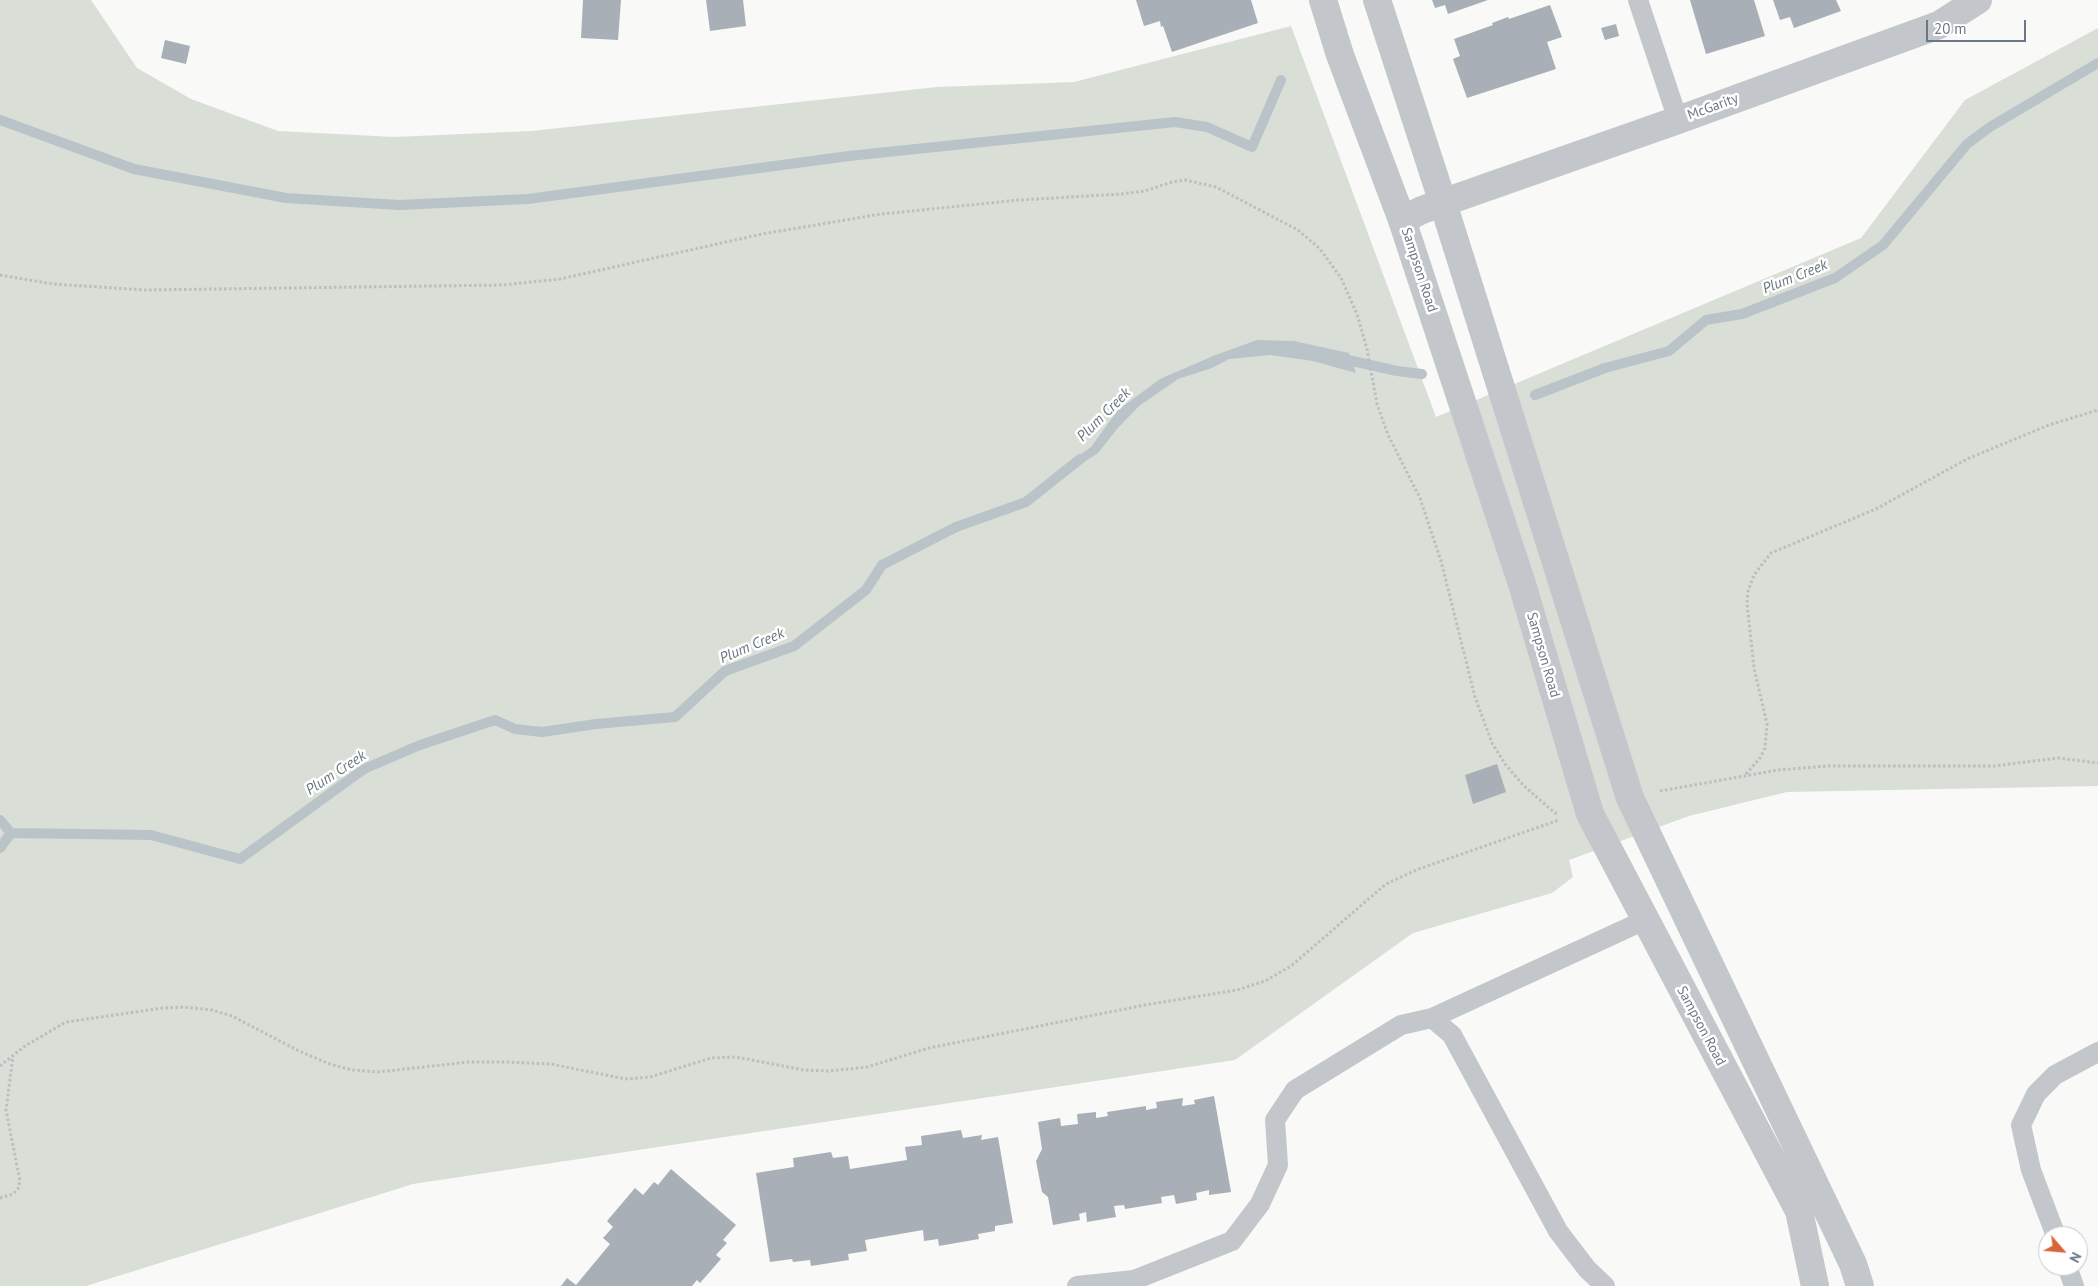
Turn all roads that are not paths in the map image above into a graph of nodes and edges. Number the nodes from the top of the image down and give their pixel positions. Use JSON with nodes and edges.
{"nodes":[{"id":1,"x":1323,"y":0,"type":"edge"},
{"id":2,"x":1377,"y":0,"type":"edge"},
{"id":3,"x":1638,"y":0,"type":"edge"},
{"id":4,"x":1978,"y":0,"type":"edge"},
{"id":5,"x":1678,"y":120,"type":"junction"},
{"id":6,"x":1443,"y":203,"type":"junction"},
{"id":7,"x":1402,"y":220,"type":"junction"},
{"id":8,"x":1645,"y":920,"type":"junction"},
{"id":9,"x":1432,"y":1018,"type":"junction"},
{"id":10,"x":2098,"y":1052,"type":"edge"},
{"id":11,"x":2052,"y":1226,"type":"edge"},
{"id":12,"x":1076,"y":1286,"type":"edge"},
{"id":13,"x":1605,"y":1286,"type":"edge"},
{"id":14,"x":1815,"y":1286,"type":"edge"},
{"id":15,"x":1860,"y":1286,"type":"edge"}],
"edges":[{"from":1,"to":7,"type":"street","name":"Sampson Road"},
{"from":2,"to":6,"type":"street"},
{"from":3,"to":5,"type":"lane"},
{"from":4,"to":5,"type":"street","name":"McGarity"},
{"from":5,"to":6,"type":"street","name":"McGarity"},
{"from":6,"to":7,"type":"street","name":"McGarity"},
{"from":6,"to":15,"type":"street"},
{"from":7,"to":8,"type":"street","name":"Sampson Road"},
{"from":8,"to":9,"type":"lane"},
{"from":8,"to":14,"type":"street","name":"Sampson Road"},
{"from":9,"to":12,"type":"lane"},
{"from":9,"to":13,"type":"lane"},
{"from":10,"to":11,"type":"lane"}]}
